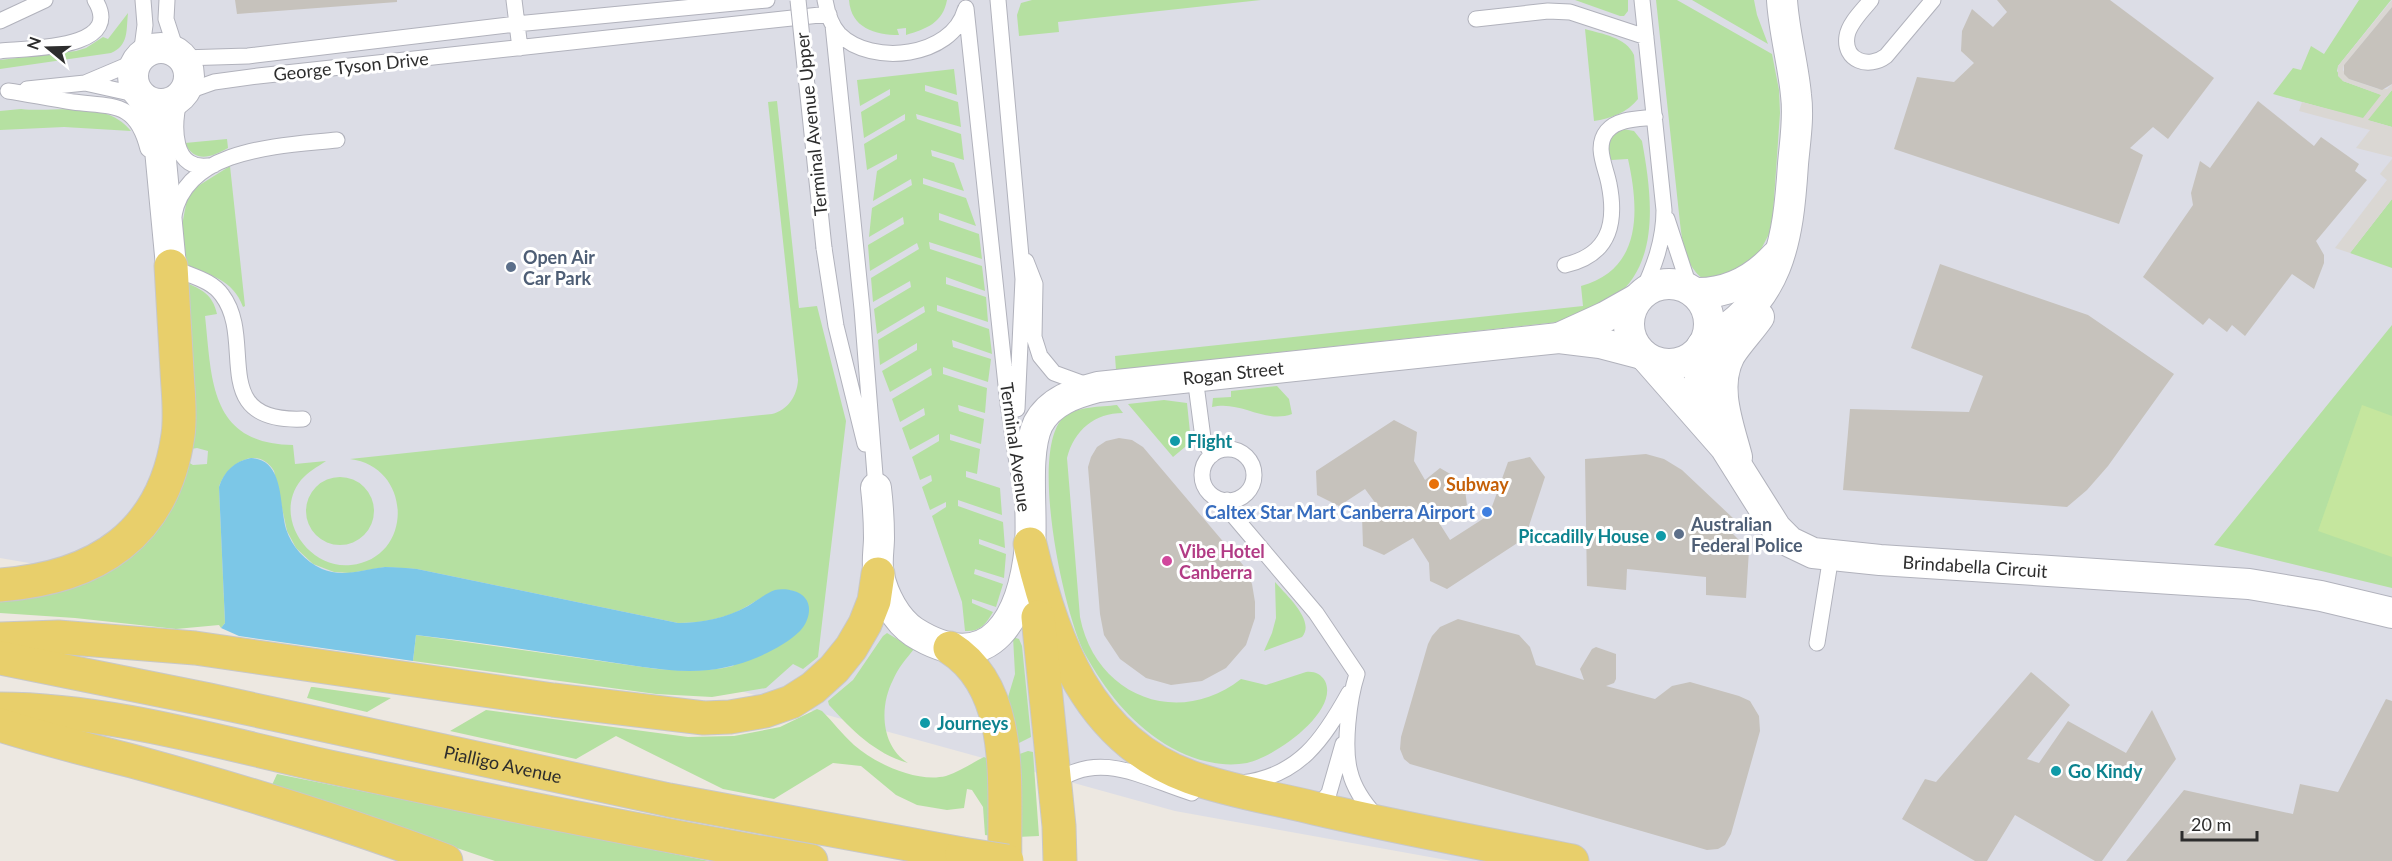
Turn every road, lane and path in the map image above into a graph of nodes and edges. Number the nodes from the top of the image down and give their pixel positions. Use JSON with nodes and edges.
{"nodes":[{"id":1,"x":45,"y":0,"type":"edge"},
{"id":2,"x":95,"y":0,"type":"edge"},
{"id":3,"x":143,"y":0,"type":"edge"},
{"id":4,"x":166,"y":0,"type":"edge"},
{"id":5,"x":514,"y":0,"type":"edge"},
{"id":6,"x":767,"y":0,"type":"edge"},
{"id":7,"x":798,"y":0,"type":"edge"},
{"id":8,"x":998,"y":0,"type":"edge"},
{"id":9,"x":1642,"y":0,"type":"edge"},
{"id":10,"x":1765,"y":0,"type":"edge"},
{"id":11,"x":1782,"y":0,"type":"edge"},
{"id":12,"x":1871,"y":0,"type":"edge"},
{"id":13,"x":1933,"y":0,"type":"edge"},
{"id":14,"x":968,"y":2,"type":"edge"},
{"id":15,"x":829,"y":13,"type":"edge"},
{"id":16,"x":1476,"y":19,"type":"dead end"},
{"id":17,"x":0,"y":21,"type":"edge"},
{"id":18,"x":516,"y":24,"type":"junction"},
{"id":19,"x":1646,"y":37,"type":"junction"},
{"id":20,"x":520,"y":48,"type":"junction"},
{"id":21,"x":0,"y":51,"type":"edge"},
{"id":22,"x":179,"y":56,"type":"junction"},
{"id":23,"x":139,"y":59,"type":"junction"},
{"id":24,"x":1791,"y":62,"type":"junction"},
{"id":25,"x":85,"y":82,"type":"junction"},
{"id":26,"x":4,"y":91,"type":"edge"},
{"id":27,"x":182,"y":95,"type":"junction"},
{"id":28,"x":141,"y":96,"type":"junction"},
{"id":29,"x":1655,"y":117,"type":"junction"},
{"id":30,"x":337,"y":140,"type":"dead end"},
{"id":31,"x":219,"y":164,"type":"junction"},
{"id":32,"x":1664,"y":210,"type":"junction"},
{"id":33,"x":824,"y":248,"type":"joint"},
{"id":34,"x":1782,"y":249,"type":"junction"},
{"id":35,"x":1022,"y":253,"type":"junction"},
{"id":36,"x":170,"y":257,"type":"junction"},
{"id":37,"x":1565,"y":265,"type":"dead end"},
{"id":38,"x":1692,"y":291,"type":"junction"},
{"id":39,"x":1639,"y":297,"type":"junction"},
{"id":40,"x":1559,"y":338,"type":"junction"},
{"id":41,"x":1703,"y":344,"type":"junction"},
{"id":42,"x":1644,"y":356,"type":"junction"},
{"id":43,"x":1196,"y":377,"type":"junction"},
{"id":44,"x":1098,"y":387,"type":"junction"},
{"id":45,"x":303,"y":418,"type":"dead end"},
{"id":46,"x":1725,"y":447,"type":"junction"},
{"id":47,"x":1212,"y":455,"type":"junction"},
{"id":48,"x":1018,"y":472,"type":"junction"},
{"id":49,"x":1741,"y":474,"type":"junction"},
{"id":50,"x":876,"y":488,"type":"junction"},
{"id":51,"x":1227,"y":500,"type":"junction"},
{"id":52,"x":1030,"y":544,"type":"junction"},
{"id":53,"x":1831,"y":556,"type":"junction"},
{"id":54,"x":878,"y":573,"type":"junction"},
{"id":55,"x":0,"y":585,"type":"edge"},
{"id":56,"x":2392,"y":613,"type":"edge"},
{"id":57,"x":0,"y":639,"type":"edge"},
{"id":58,"x":1817,"y":643,"type":"dead end"},
{"id":59,"x":950,"y":648,"type":"junction"},
{"id":60,"x":0,"y":657,"type":"edge"},
{"id":61,"x":1354,"y":686,"type":"junction"},
{"id":62,"x":0,"y":709,"type":"edge"},
{"id":63,"x":1349,"y":721,"type":"junction"},
{"id":64,"x":0,"y":725,"type":"edge"},
{"id":65,"x":1054,"y":784,"type":"junction"},
{"id":66,"x":1218,"y":785,"type":"junction"},
{"id":67,"x":1317,"y":808,"type":"junction"},
{"id":68,"x":1385,"y":825,"type":"junction"},
{"id":69,"x":446,"y":861,"type":"edge"},
{"id":70,"x":811,"y":861,"type":"edge"},
{"id":71,"x":1006,"y":861,"type":"edge"},
{"id":72,"x":1060,"y":861,"type":"edge"},
{"id":73,"x":1572,"y":861,"type":"edge"}],
"edges":[{"from":1,"to":17,"type":"lane"},
{"from":2,"to":21,"type":"lane"},
{"from":3,"to":23,"type":"lane"},
{"from":4,"to":22,"type":"lane"},
{"from":5,"to":18,"type":"lane"},
{"from":6,"to":18,"type":"lane","name":"George Tyson Drive"},
{"from":7,"to":33,"type":"lane","name":"Terminal Avenue Upper","bridge":true},
{"from":8,"to":35,"type":"lane"},
{"from":9,"to":19,"type":"lane"},
{"from":10,"to":24,"type":"street"},
{"from":11,"to":24,"type":"street"},
{"from":12,"to":13,"type":"lane"},
{"from":14,"to":15,"type":"lane"},
{"from":14,"to":48,"type":"lane","name":"Terminal Avenue"},
{"from":15,"to":20,"type":"lane","name":"George Tyson Drive"},
{"from":15,"to":50,"type":"lane","name":"Terminal Avenue"},
{"from":16,"to":19,"type":"lane"},
{"from":18,"to":20,"type":"lane"},
{"from":18,"to":22,"type":"lane","name":"George Tyson Drive"},
{"from":19,"to":29,"type":"lane"},
{"from":20,"to":27,"type":"lane","name":"George Tyson Drive"},
{"from":22,"to":23,"type":"street"},
{"from":22,"to":27,"type":"street"},
{"from":23,"to":25,"type":"lane"},
{"from":23,"to":28,"type":"street"},
{"from":24,"to":34,"type":"street"},
{"from":25,"to":26,"type":"lane"},
{"from":25,"to":28,"type":"lane"},
{"from":26,"to":36,"type":"lane"},
{"from":27,"to":28,"type":"street"},
{"from":27,"to":31,"type":"lane"},
{"from":28,"to":36,"type":"street"},
{"from":29,"to":32,"type":"lane"},
{"from":29,"to":37,"type":"lane"},
{"from":30,"to":31,"type":"lane"},
{"from":31,"to":36,"type":"lane"},
{"from":32,"to":38,"type":"lane"},
{"from":32,"to":39,"type":"lane"},
{"from":33,"to":50,"type":"lane","name":"Terminal Avenue"},
{"from":34,"to":38,"type":"street"},
{"from":34,"to":41,"type":"street"},
{"from":34,"to":49,"type":"street"},
{"from":35,"to":44,"type":"lane"},
{"from":35,"to":48,"type":"lane"},
{"from":36,"to":45,"type":"lane"},
{"from":36,"to":55,"type":"main road"},
{"from":38,"to":39,"type":"street"},
{"from":38,"to":41,"type":"street"},
{"from":39,"to":40,"type":"street","name":"Rogan Street"},
{"from":39,"to":42,"type":"street"},
{"from":40,"to":42,"type":"street","name":"Rogan Street"},
{"from":40,"to":43,"type":"street","name":"Rogan Street"},
{"from":41,"to":42,"type":"street"},
{"from":41,"to":46,"type":"street"},
{"from":42,"to":46,"type":"street","name":"Brindabella Circuit"},
{"from":43,"to":44,"type":"street","name":"Rogan Street"},
{"from":43,"to":47,"type":"lane"},
{"from":44,"to":52,"type":"street","name":"Rogan Street"},
{"from":46,"to":49,"type":"street","name":"Brindabella Circuit"},
{"from":47,"to":51,"type":"lane"},
{"from":47,"to":51,"type":"lane"},
{"from":48,"to":52,"type":"lane","name":"Terminal Avenue"},
{"from":49,"to":53,"type":"street","name":"Brindabella Circuit"},
{"from":50,"to":54,"type":"street","name":"Terminal Avenue"},
{"from":51,"to":61,"type":"lane"},
{"from":52,"to":59,"type":"street","name":"Terminal Avenue"},
{"from":52,"to":65,"type":"main road"},
{"from":52,"to":66,"type":"main road"},
{"from":53,"to":56,"type":"street","name":"Brindabella Circuit"},
{"from":53,"to":58,"type":"lane"},
{"from":54,"to":57,"type":"main road"},
{"from":54,"to":59,"type":"street","name":"Terminal Avenue"},
{"from":59,"to":71,"type":"main road"},
{"from":60,"to":71,"type":"main road","name":"Pialligo Avenue","bridge":true},
{"from":61,"to":63,"type":"lane"},
{"from":61,"to":66,"type":"lane"},
{"from":62,"to":70,"type":"main road","name":"Pialligo Avenue"},
{"from":63,"to":67,"type":"lane"},
{"from":63,"to":68,"type":"lane"},
{"from":64,"to":69,"type":"main road"},
{"from":65,"to":67,"type":"lane"},
{"from":65,"to":72,"type":"main road"},
{"from":66,"to":67,"type":"main road"},
{"from":67,"to":68,"type":"main road"},
{"from":68,"to":73,"type":"main road"}]}
